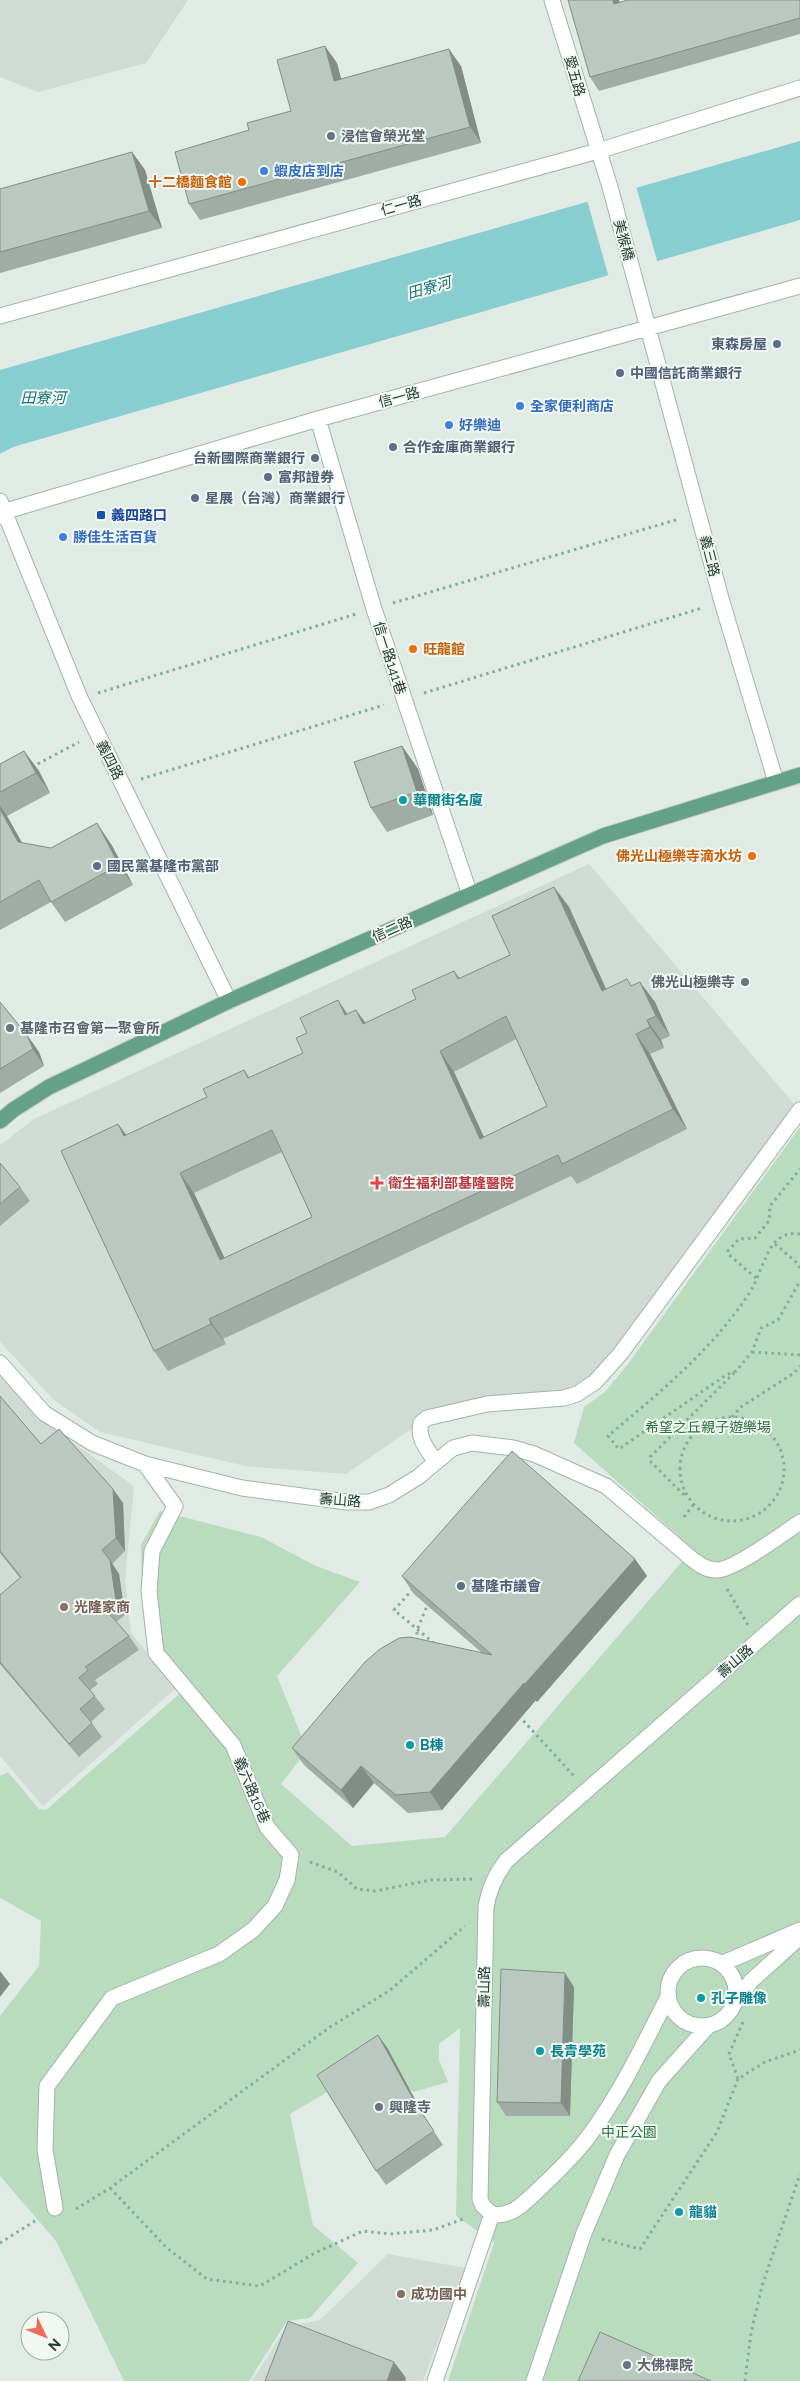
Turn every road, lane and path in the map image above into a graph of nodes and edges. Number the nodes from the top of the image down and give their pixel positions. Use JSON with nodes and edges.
{"nodes":[{"id":1,"x":552,"y":0,"type":"edge"},
{"id":2,"x":800,"y":88,"type":"edge"},
{"id":3,"x":598,"y":152,"type":"junction"},
{"id":4,"x":800,"y":286,"type":"edge"},
{"id":5,"x":0,"y":316,"type":"edge"},
{"id":6,"x":649,"y":329,"type":"junction"},
{"id":7,"x":318,"y":419,"type":"junction"},
{"id":8,"x":2,"y":510,"type":"edge"},
{"id":9,"x":97,"y":733,"type":"junction"},
{"id":10,"x":26,"y":770,"type":"edge"},
{"id":11,"x":800,"y":775,"type":"edge"},
{"id":12,"x":776,"y":782,"type":"junction"},
{"id":13,"x":470,"y":895,"type":"junction"},
{"id":14,"x":230,"y":1001,"type":"junction"},
{"id":15,"x":800,"y":1110,"type":"edge"},
{"id":16,"x":0,"y":1121,"type":"edge"},
{"id":17,"x":800,"y":1169,"type":"edge"},
{"id":18,"x":800,"y":1234,"type":"edge"},
{"id":19,"x":775,"y":1244,"type":"junction"},
{"id":20,"x":800,"y":1268,"type":"edge"},
{"id":21,"x":756,"y":1278,"type":"junction"},
{"id":22,"x":800,"y":1281,"type":"edge"},
{"id":23,"x":752,"y":1352,"type":"junction"},
{"id":24,"x":800,"y":1355,"type":"edge"},
{"id":25,"x":0,"y":1363,"type":"edge"},
{"id":26,"x":800,"y":1366,"type":"edge"},
{"id":27,"x":736,"y":1371,"type":"junction"},
{"id":28,"x":732,"y":1417,"type":"junction"},
{"id":29,"x":435,"y":1461,"type":"junction"},
{"id":30,"x":145,"y":1464,"type":"junction"},
{"id":31,"x":695,"y":1505,"type":"junction"},
{"id":32,"x":684,"y":1517,"type":"dead end"},
{"id":33,"x":800,"y":1522,"type":"edge"},
{"id":34,"x":718,"y":1570,"type":"junction"},
{"id":35,"x":418,"y":1583,"type":"edge"},
{"id":36,"x":800,"y":1604,"type":"edge"},
{"id":37,"x":427,"y":1606,"type":"edge"},
{"id":38,"x":750,"y":1627,"type":"dead end"},
{"id":39,"x":417,"y":1630,"type":"junction"},
{"id":40,"x":417,"y":1646,"type":"edge"},
{"id":41,"x":440,"y":1649,"type":"edge"},
{"id":42,"x":514,"y":1712,"type":"edge"},
{"id":43,"x":586,"y":1790,"type":"junction"},
{"id":44,"x":291,"y":1855,"type":"junction"},
{"id":45,"x":489,"y":1891,"type":"junction"},
{"id":46,"x":486,"y":1908,"type":"junction"},
{"id":47,"x":800,"y":1930,"type":"edge"},
{"id":48,"x":800,"y":1937,"type":"edge"},
{"id":49,"x":722,"y":1964,"type":"junction"},
{"id":50,"x":668,"y":1997,"type":"junction"},
{"id":51,"x":734,"y":2004,"type":"junction"},
{"id":52,"x":708,"y":2026,"type":"junction"},
{"id":53,"x":733,"y":2027,"type":"dead end"},
{"id":54,"x":800,"y":2050,"type":"edge"},
{"id":55,"x":738,"y":2079,"type":"junction"},
{"id":56,"x":800,"y":2174,"type":"edge"},
{"id":57,"x":110,"y":2188,"type":"junction"},
{"id":58,"x":56,"y":2208,"type":"junction"},
{"id":59,"x":489,"y":2212,"type":"junction"},
{"id":60,"x":602,"y":2231,"type":"dead end"},
{"id":61,"x":0,"y":2243,"type":"edge"},
{"id":62,"x":435,"y":2381,"type":"edge"},
{"id":63,"x":534,"y":2381,"type":"edge"},
{"id":64,"x":745,"y":2381,"type":"edge"}],
"edges":[{"from":1,"to":3,"type":"street","name":"愛五路"},
{"from":2,"to":3,"type":"street","name":"仁一路"},
{"from":3,"to":5,"type":"street","name":"仁一路"},
{"from":3,"to":6,"type":"street","name":"美猴橋"},
{"from":4,"to":6,"type":"street","name":"信一路"},
{"from":6,"to":7,"type":"street","name":"信一路"},
{"from":6,"to":12,"type":"street","name":"義三路"},
{"from":7,"to":8,"type":"street","name":"信一路"},
{"from":7,"to":13,"type":"street","name":"信一路141巷"},
{"from":8,"to":9,"type":"street","name":"義四路"},
{"from":9,"to":10,"type":"path"},
{"from":9,"to":14,"type":"street","name":"義四路"},
{"from":11,"to":12,"type":"main road","name":"信二路"},
{"from":12,"to":13,"type":"main road","name":"信二路"},
{"from":13,"to":14,"type":"main road","name":"信二路"},
{"from":14,"to":16,"type":"main road","name":"信二路"},
{"from":15,"to":29,"type":"street"},
{"from":17,"to":21,"type":"path"},
{"from":18,"to":19,"type":"path"},
{"from":19,"to":20,"type":"path"},
{"from":19,"to":21,"type":"path"},
{"from":21,"to":27,"type":"path"},
{"from":22,"to":23,"type":"path"},
{"from":23,"to":24,"type":"path"},
{"from":23,"to":27,"type":"path"},
{"from":25,"to":30,"type":"street","name":"壽山路"},
{"from":26,"to":28,"type":"path"},
{"from":27,"to":31,"type":"path"},
{"from":28,"to":31,"type":"path"},
{"from":28,"to":31,"type":"path"},
{"from":29,"to":30,"type":"street","name":"壽山路"},
{"from":29,"to":34,"type":"street","name":"壽山路"},
{"from":30,"to":44,"type":"street","name":"義六路16巷"},
{"from":31,"to":32,"type":"path"},
{"from":33,"to":34,"type":"street"},
{"from":34,"to":38,"type":"path"},
{"from":35,"to":39,"type":"path"},
{"from":36,"to":43,"type":"street","name":"壽山路"},
{"from":37,"to":39,"type":"path"},
{"from":39,"to":40,"type":"path"},
{"from":39,"to":41,"type":"path"},
{"from":42,"to":43,"type":"path"},
{"from":43,"to":45,"type":"street","name":"壽山路"},
{"from":44,"to":45,"type":"path"},
{"from":44,"to":58,"type":"street"},
{"from":45,"to":46,"type":"street","name":"壽山路"},
{"from":46,"to":57,"type":"path"},
{"from":46,"to":59,"type":"street","name":"壽山路"},
{"from":47,"to":49,"type":"street"},
{"from":48,"to":51,"type":"street"},
{"from":49,"to":50,"type":"street"},
{"from":49,"to":51,"type":"street"},
{"from":50,"to":52,"type":"street"},
{"from":50,"to":59,"type":"street"},
{"from":51,"to":52,"type":"street"},
{"from":52,"to":63,"type":"street"},
{"from":53,"to":55,"type":"path"},
{"from":54,"to":55,"type":"path"},
{"from":55,"to":60,"type":"path"},
{"from":56,"to":64,"type":"path"},
{"from":57,"to":58,"type":"path"},
{"from":57,"to":59,"type":"path"},
{"from":58,"to":61,"type":"path"},
{"from":59,"to":62,"type":"street"}]}
